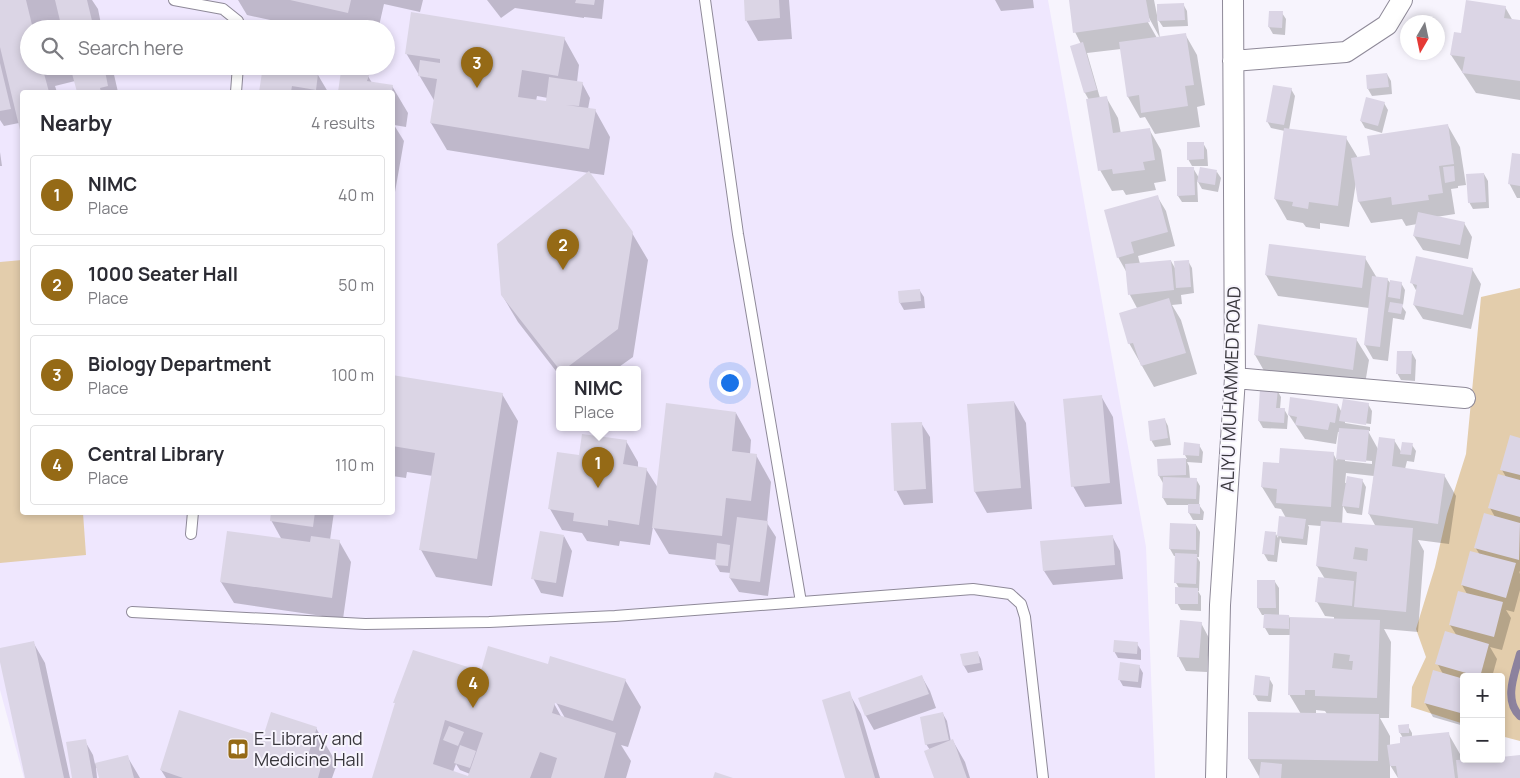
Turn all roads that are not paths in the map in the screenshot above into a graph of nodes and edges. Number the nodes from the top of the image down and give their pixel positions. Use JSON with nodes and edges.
{"nodes":[{"id":1,"x":174,"y":0,"type":"edge"},
{"id":2,"x":705,"y":0,"type":"edge"},
{"id":3,"x":1233,"y":0,"type":"edge"},
{"id":4,"x":1402,"y":0,"type":"edge"},
{"id":5,"x":237,"y":20,"type":"edge"},
{"id":6,"x":1233,"y":60,"type":"junction"},
{"id":7,"x":237,"y":75,"type":"edge"},
{"id":8,"x":236,"y":90,"type":"edge"},
{"id":9,"x":1235,"y":378,"type":"junction"},
{"id":10,"x":1465,"y":398,"type":"dead end"},
{"id":11,"x":193,"y":515,"type":"edge"},
{"id":12,"x":191,"y":534,"type":"dead end"},
{"id":13,"x":801,"y":602,"type":"junction"},
{"id":14,"x":132,"y":612,"type":"dead end"},
{"id":15,"x":1043,"y":778,"type":"edge"},
{"id":16,"x":1216,"y":778,"type":"edge"}],
"edges":[{"from":1,"to":5,"type":"lane"},
{"from":2,"to":13,"type":"lane"},
{"from":3,"to":6,"type":"street","name":"ALIYU MUHAMMED ROAD"},
{"from":4,"to":6,"type":"street"},
{"from":6,"to":9,"type":"street","name":"ALIYU MUHAMMED ROAD"},
{"from":7,"to":8,"type":"lane"},
{"from":9,"to":10,"type":"street"},
{"from":9,"to":16,"type":"street","name":"ALIYU MUHAMMED ROAD"},
{"from":11,"to":12,"type":"lane"},
{"from":13,"to":14,"type":"lane"},
{"from":13,"to":15,"type":"lane"}]}
